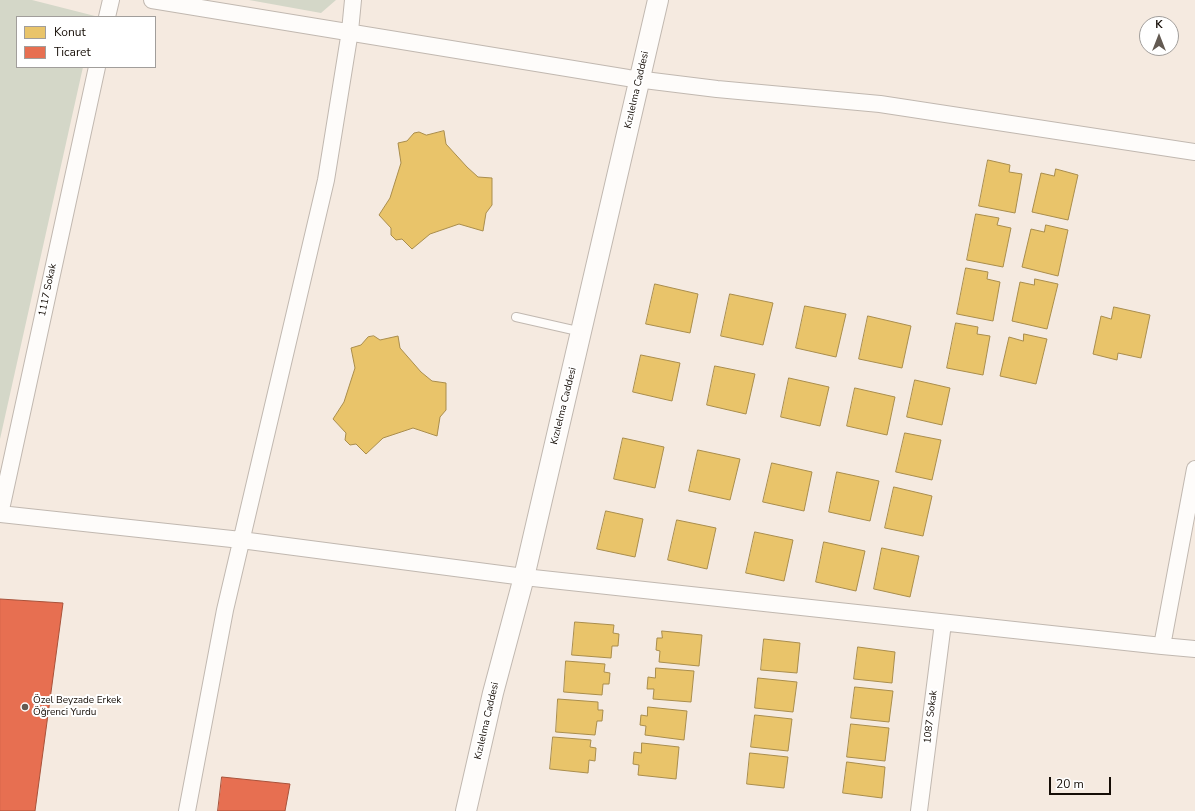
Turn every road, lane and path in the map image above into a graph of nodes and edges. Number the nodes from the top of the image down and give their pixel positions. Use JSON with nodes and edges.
{"nodes":[{"id":1,"x":111,"y":0,"type":"edge"},
{"id":2,"x":152,"y":0,"type":"edge"},
{"id":3,"x":353,"y":0,"type":"edge"},
{"id":4,"x":658,"y":0,"type":"edge"},
{"id":5,"x":107,"y":16,"type":"edge"},
{"id":6,"x":350,"y":31,"type":"junction"},
{"id":7,"x":96,"y":68,"type":"edge"},
{"id":8,"x":640,"y":79,"type":"junction"},
{"id":9,"x":1195,"y":152,"type":"edge"},
{"id":10,"x":516,"y":317,"type":"dead end"},
{"id":11,"x":582,"y":332,"type":"junction"},
{"id":12,"x":1195,"y":469,"type":"edge"},
{"id":13,"x":0,"y":514,"type":"edge"},
{"id":14,"x":241,"y":540,"type":"junction"},
{"id":15,"x":524,"y":576,"type":"junction"},
{"id":16,"x":943,"y":622,"type":"junction"},
{"id":17,"x":1162,"y":646,"type":"junction"},
{"id":18,"x":1195,"y":649,"type":"edge"},
{"id":19,"x":187,"y":811,"type":"edge"},
{"id":20,"x":466,"y":811,"type":"edge"},
{"id":21,"x":919,"y":811,"type":"edge"}],
"edges":[{"from":1,"to":5,"type":"street"},
{"from":2,"to":6,"type":"street"},
{"from":3,"to":6,"type":"street"},
{"from":4,"to":8,"type":"street","name":"Kızılelma Caddesi"},
{"from":6,"to":8,"type":"street"},
{"from":6,"to":14,"type":"street"},
{"from":7,"to":13,"type":"street","name":"1117 Sokak"},
{"from":8,"to":9,"type":"street"},
{"from":8,"to":11,"type":"street","name":"Kızılelma Caddesi"},
{"from":10,"to":11,"type":"lane"},
{"from":11,"to":15,"type":"street","name":"Kızılelma Caddesi"},
{"from":12,"to":17,"type":"street"},
{"from":13,"to":14,"type":"street"},
{"from":14,"to":15,"type":"street"},
{"from":14,"to":19,"type":"street"},
{"from":15,"to":16,"type":"street"},
{"from":15,"to":20,"type":"street","name":"Kızılelma Caddesi"},
{"from":16,"to":17,"type":"street"},
{"from":16,"to":21,"type":"street","name":"1087 Sokak"},
{"from":17,"to":18,"type":"street"}]}
